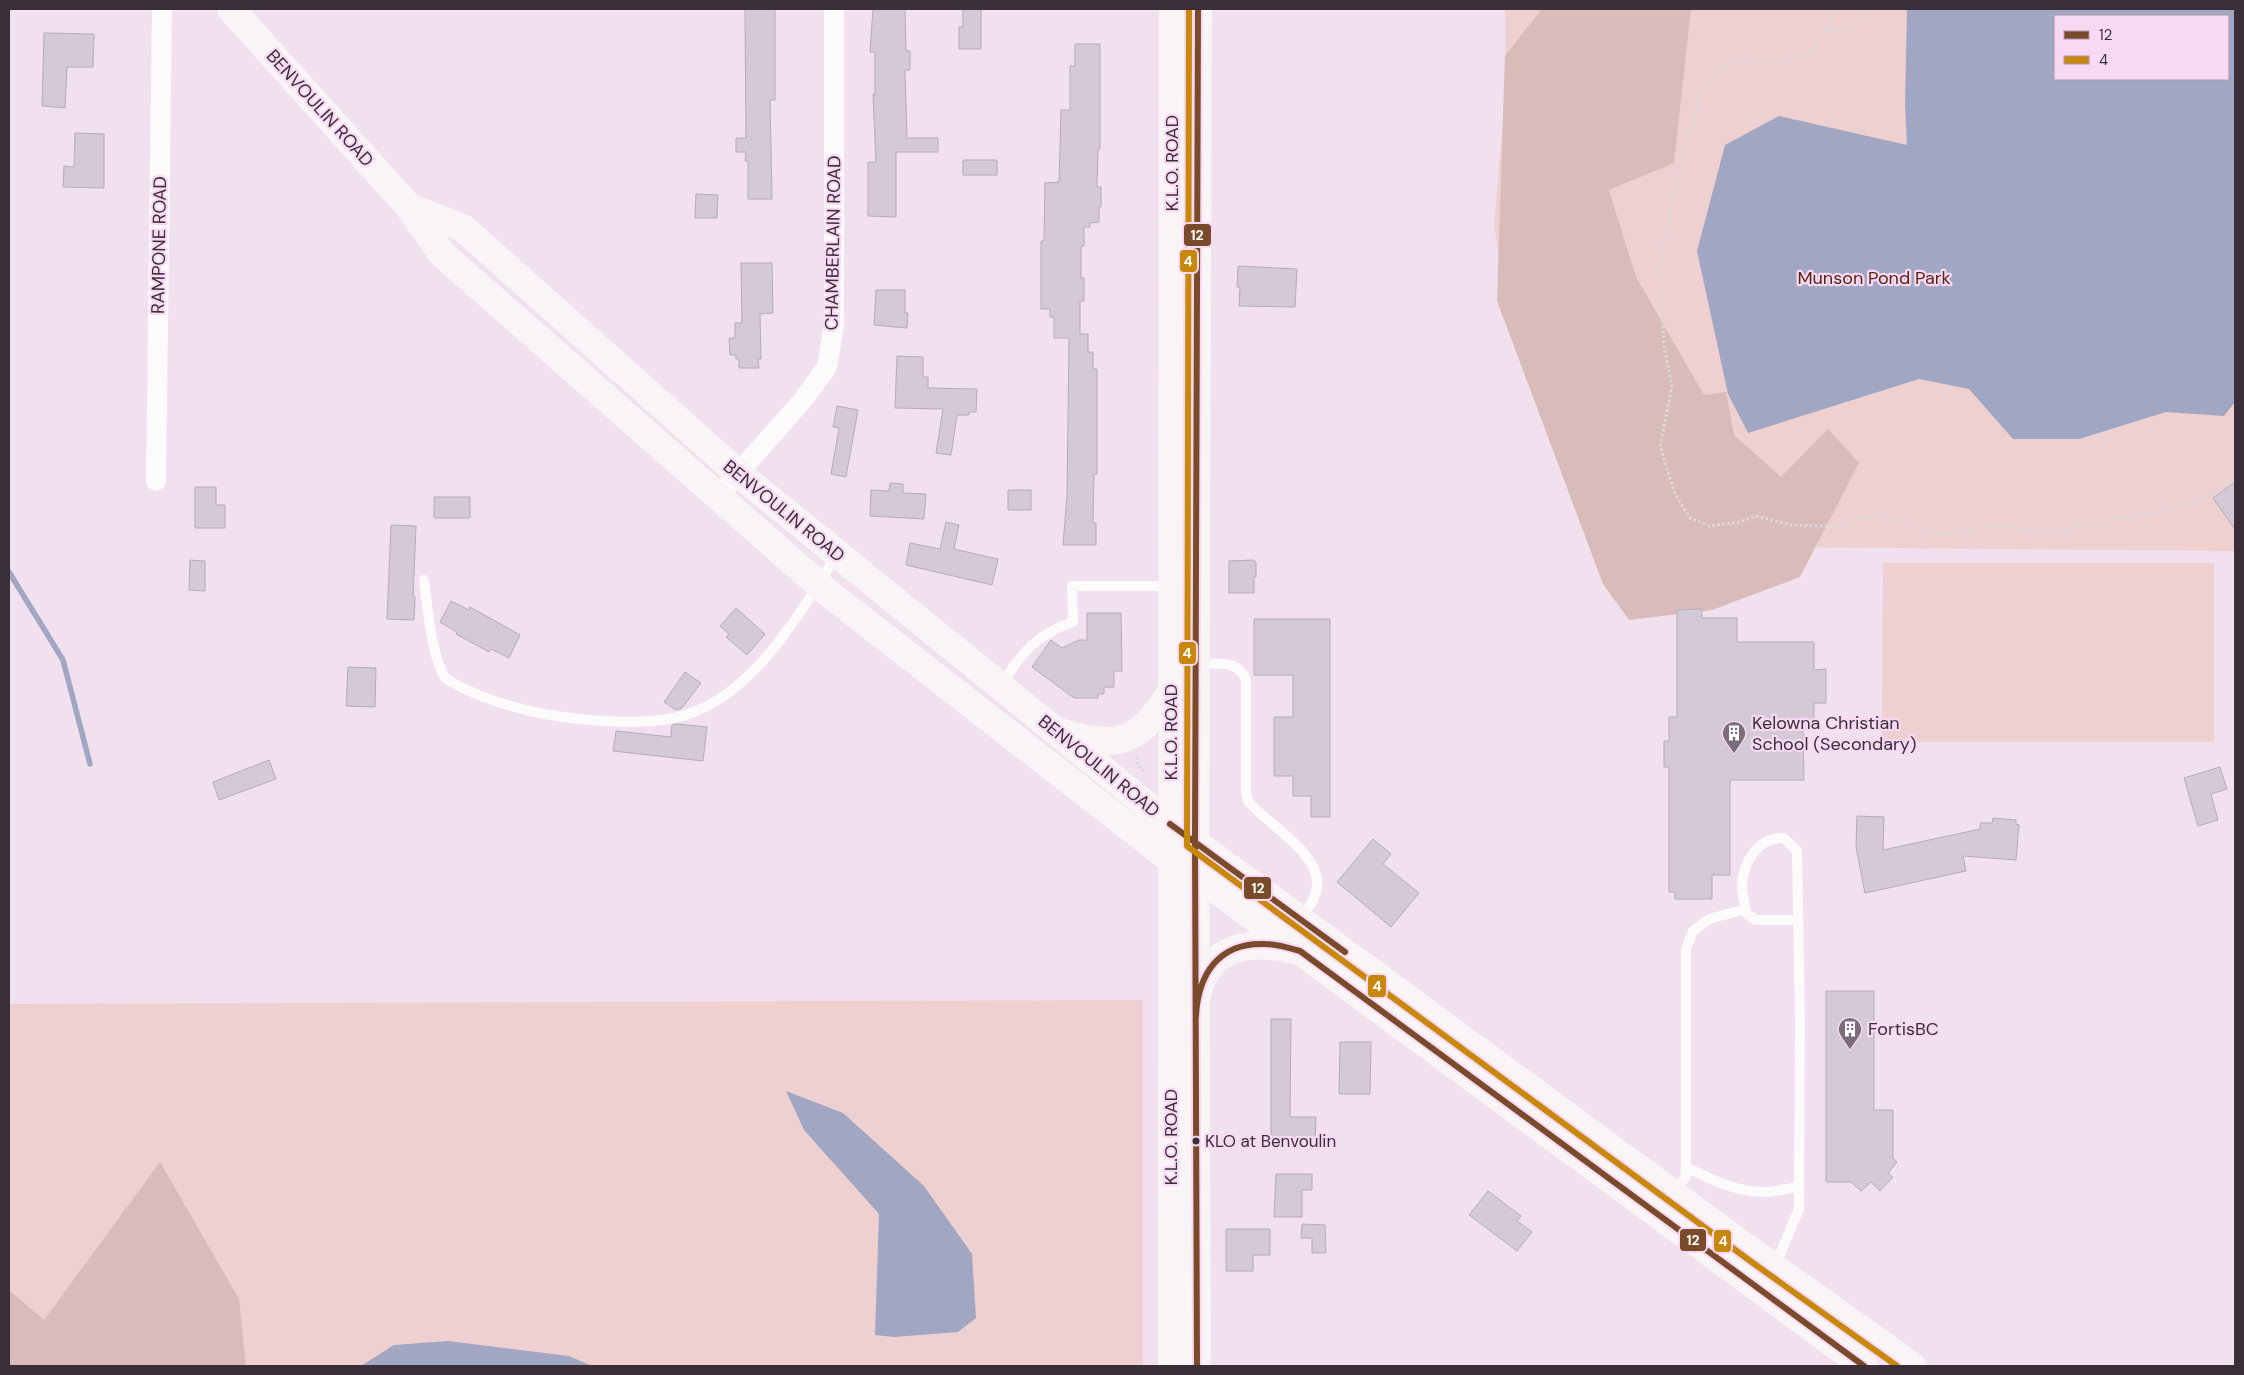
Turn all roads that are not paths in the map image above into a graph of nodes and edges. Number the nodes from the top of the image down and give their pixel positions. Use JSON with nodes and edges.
{"nodes":[{"id":1,"x":162,"y":9,"type":"edge"},
{"id":2,"x":232,"y":9,"type":"edge"},
{"id":3,"x":834,"y":9,"type":"edge"},
{"id":4,"x":1172,"y":9,"type":"edge"},
{"id":5,"x":1198,"y":9,"type":"edge"},
{"id":6,"x":409,"y":207,"type":"junction"},
{"id":7,"x":738,"y":474,"type":"junction"},
{"id":8,"x":156,"y":481,"type":"dead end"},
{"id":9,"x":718,"y":496,"type":"junction"},
{"id":10,"x":837,"y":554,"type":"junction"},
{"id":11,"x":424,"y":580,"type":"dead end"},
{"id":12,"x":818,"y":584,"type":"junction"},
{"id":13,"x":1171,"y":586,"type":"junction"},
{"id":14,"x":1196,"y":664,"type":"junction"},
{"id":15,"x":1000,"y":686,"type":"junction"},
{"id":16,"x":1171,"y":692,"type":"junction"},
{"id":17,"x":1055,"y":730,"type":"junction"},
{"id":18,"x":1170,"y":824,"type":"junction"},
{"id":19,"x":1195,"y":842,"type":"junction"},
{"id":20,"x":1170,"y":859,"type":"junction"},
{"id":21,"x":1195,"y":874,"type":"junction"},
{"id":22,"x":1746,"y":909,"type":"junction"},
{"id":23,"x":1300,"y":920,"type":"junction"},
{"id":24,"x":1797,"y":920,"type":"junction"},
{"id":25,"x":1300,"y":952,"type":"junction"},
{"id":26,"x":1196,"y":1002,"type":"junction"},
{"id":27,"x":1686,"y":1166,"type":"junction"},
{"id":28,"x":1799,"y":1187,"type":"junction"},
{"id":29,"x":1673,"y":1193,"type":"junction"},
{"id":30,"x":1775,"y":1267,"type":"junction"},
{"id":31,"x":1881,"y":1345,"type":"junction"},
{"id":32,"x":1172,"y":1366,"type":"edge"},
{"id":33,"x":1197,"y":1366,"type":"edge"},
{"id":34,"x":1863,"y":1366,"type":"edge"},
{"id":35,"x":1912,"y":1366,"type":"edge"}],
"edges":[{"from":1,"to":8,"type":"street","name":"RAMPONE ROAD"},
{"from":2,"to":6,"type":"main road","name":"BENVOULIN ROAD"},
{"from":3,"to":7,"type":"street","name":"CHAMBERLAIN ROAD"},
{"from":4,"to":13,"type":"main road","name":"K.L.O. ROAD"},
{"from":5,"to":14,"type":"main road","name":"K.L.O. ROAD"},
{"from":6,"to":7,"type":"main road","name":"BENVOULIN ROAD"},
{"from":6,"to":9,"type":"main road","name":"BENVOULIN ROAD"},
{"from":7,"to":9,"type":"street","name":"CHAMBERLAIN ROAD"},
{"from":7,"to":10,"type":"main road","name":"BENVOULIN ROAD"},
{"from":9,"to":12,"type":"main road","name":"BENVOULIN ROAD"},
{"from":10,"to":12,"type":"lane"},
{"from":10,"to":15,"type":"main road","name":"BENVOULIN ROAD"},
{"from":11,"to":12,"type":"lane"},
{"from":12,"to":20,"type":"main road","name":"BENVOULIN ROAD"},
{"from":13,"to":15,"type":"lane"},
{"from":13,"to":16,"type":"main road","name":"K.L.O. ROAD"},
{"from":14,"to":19,"type":"main road","name":"K.L.O. ROAD"},
{"from":14,"to":23,"type":"lane"},
{"from":15,"to":17,"type":"main road","name":"BENVOULIN ROAD"},
{"from":16,"to":17,"type":"main road"},
{"from":16,"to":18,"type":"main road","name":"K.L.O. ROAD"},
{"from":17,"to":18,"type":"main road","name":"BENVOULIN ROAD"},
{"from":18,"to":19,"type":"main road","name":"BENVOULIN ROAD"},
{"from":18,"to":20,"type":"main road","name":"K.L.O. ROAD"},
{"from":19,"to":21,"type":"main road","name":"K.L.O. ROAD"},
{"from":19,"to":23,"type":"main road","name":"BENVOULIN ROAD"},
{"from":20,"to":21,"type":"main road","name":"BENVOULIN ROAD"},
{"from":20,"to":32,"type":"main road","name":"K.L.O. ROAD"},
{"from":21,"to":25,"type":"main road","name":"BENVOULIN ROAD"},
{"from":21,"to":26,"type":"main road","name":"K.L.O. ROAD"},
{"from":22,"to":24,"type":"lane"},
{"from":22,"to":24,"type":"lane"},
{"from":22,"to":27,"type":"lane"},
{"from":23,"to":29,"type":"main road","name":"BENVOULIN ROAD"},
{"from":24,"to":28,"type":"lane"},
{"from":25,"to":26,"type":"main road"},
{"from":25,"to":34,"type":"main road","name":"BENVOULIN ROAD"},
{"from":26,"to":33,"type":"main road","name":"K.L.O. ROAD"},
{"from":27,"to":28,"type":"lane"},
{"from":27,"to":29,"type":"lane"},
{"from":28,"to":30,"type":"lane"},
{"from":29,"to":30,"type":"main road","name":"BENVOULIN ROAD"},
{"from":30,"to":31,"type":"main road","name":"BENVOULIN ROAD"},
{"from":31,"to":34,"type":"street"},
{"from":31,"to":35,"type":"main road","name":"BENVOULIN ROAD"}]}
